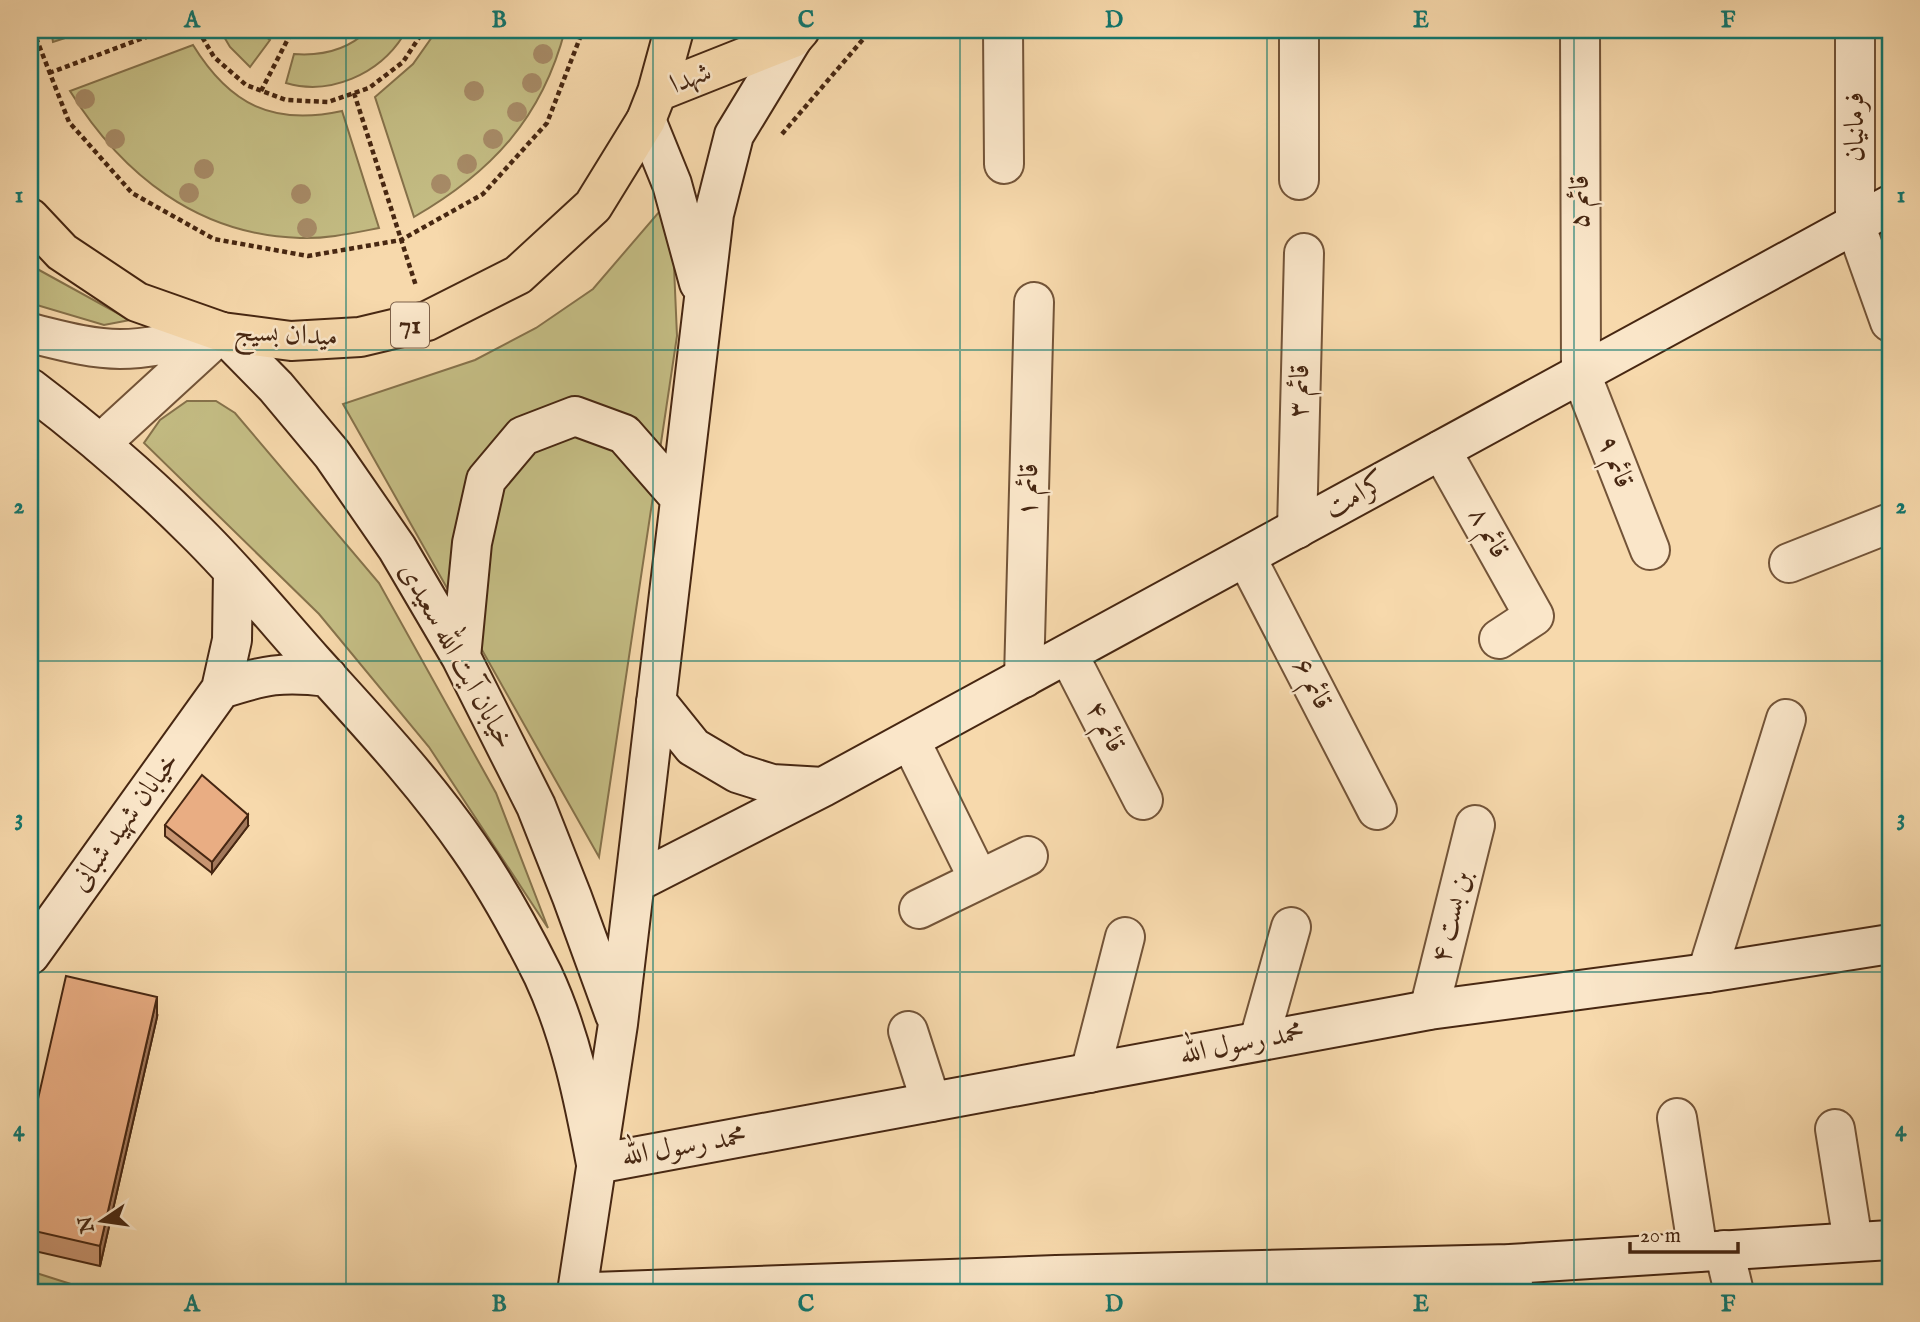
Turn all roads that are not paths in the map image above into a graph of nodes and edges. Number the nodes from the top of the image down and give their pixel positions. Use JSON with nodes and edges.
{"nodes":[{"id":1,"x":674,"y":30,"type":"edge"},
{"id":2,"x":1003,"y":30,"type":"edge"},
{"id":3,"x":1299,"y":30,"type":"edge"},
{"id":4,"x":1580,"y":30,"type":"edge"},
{"id":5,"x":1855,"y":30,"type":"edge"},
{"id":6,"x":797,"y":34,"type":"edge"},
{"id":7,"x":652,"y":106,"type":"junction"},
{"id":8,"x":1004,"y":164,"type":"dead end"},
{"id":9,"x":1300,"y":180,"type":"dead end"},
{"id":10,"x":1890,"y":205,"type":"edge"},
{"id":11,"x":30,"y":218,"type":"edge"},
{"id":12,"x":1855,"y":224,"type":"junction"},
{"id":13,"x":46,"y":243,"type":"edge"},
{"id":14,"x":1304,"y":253,"type":"dead end"},
{"id":15,"x":703,"y":298,"type":"junction"},
{"id":16,"x":1034,"y":302,"type":"dead end"},
{"id":17,"x":1890,"y":322,"type":"edge"},
{"id":18,"x":222,"y":332,"type":"junction"},
{"id":19,"x":30,"y":333,"type":"edge"},
{"id":20,"x":1581,"y":374,"type":"junction"},
{"id":21,"x":30,"y":388,"type":"edge"},
{"id":22,"x":100,"y":444,"type":"junction"},
{"id":23,"x":1441,"y":450,"type":"junction"},
{"id":24,"x":680,"y":498,"type":"junction"},
{"id":25,"x":1890,"y":523,"type":"edge"},
{"id":26,"x":1297,"y":529,"type":"junction"},
{"id":27,"x":1650,"y":550,"type":"dead end"},
{"id":28,"x":1246,"y":557,"type":"junction"},
{"id":29,"x":1789,"y":563,"type":"dead end"},
{"id":30,"x":233,"y":571,"type":"junction"},
{"id":31,"x":1499,"y":639,"type":"dead end"},
{"id":32,"x":1068,"y":654,"type":"junction"},
{"id":33,"x":461,"y":657,"type":"junction"},
{"id":34,"x":328,"y":677,"type":"junction"},
{"id":35,"x":1024,"y":678,"type":"junction"},
{"id":36,"x":221,"y":689,"type":"junction"},
{"id":37,"x":656,"y":701,"type":"junction"},
{"id":38,"x":1786,"y":719,"type":"dead end"},
{"id":39,"x":910,"y":740,"type":"junction"},
{"id":40,"x":822,"y":788,"type":"junction"},
{"id":41,"x":1143,"y":800,"type":"dead end"},
{"id":42,"x":1377,"y":810,"type":"dead end"},
{"id":43,"x":1475,"y":825,"type":"dead end"},
{"id":44,"x":1028,"y":856,"type":"dead end"},
{"id":45,"x":979,"y":880,"type":"junction"},
{"id":46,"x":635,"y":883,"type":"junction"},
{"id":47,"x":919,"y":909,"type":"dead end"},
{"id":48,"x":1291,"y":927,"type":"dead end"},
{"id":49,"x":1125,"y":937,"type":"dead end"},
{"id":50,"x":34,"y":941,"type":"edge"},
{"id":51,"x":1890,"y":944,"type":"edge"},
{"id":52,"x":1707,"y":973,"type":"junction"},
{"id":53,"x":1429,"y":1010,"type":"junction"},
{"id":54,"x":618,"y":1024,"type":"junction"},
{"id":55,"x":908,"y":1031,"type":"dead end"},
{"id":56,"x":1259,"y":1040,"type":"junction"},
{"id":57,"x":1090,"y":1073,"type":"junction"},
{"id":58,"x":931,"y":1102,"type":"junction"},
{"id":59,"x":1677,"y":1118,"type":"dead end"},
{"id":60,"x":1835,"y":1129,"type":"dead end"},
{"id":61,"x":597,"y":1164,"type":"junction"},
{"id":62,"x":1890,"y":1240,"type":"edge"},
{"id":63,"x":1853,"y":1242,"type":"junction"},
{"id":64,"x":1711,"y":1251,"type":"junction"},
{"id":65,"x":1512,"y":1278,"type":"edge"},
{"id":66,"x":1336,"y":1280,"type":"edge"},
{"id":67,"x":1170,"y":1282,"type":"edge"},
{"id":68,"x":1056,"y":1284,"type":"edge"},
{"id":69,"x":577,"y":1292,"type":"edge"},
{"id":70,"x":594,"y":1292,"type":"edge"},
{"id":71,"x":1734,"y":1292,"type":"edge"}],
"edges":[{"from":1,"to":7,"type":"highway","name":"میدان بسیج","number":"71"},
{"from":2,"to":8,"type":"street"},
{"from":3,"to":9,"type":"street"},
{"from":4,"to":20,"type":"street","name":"قائم ۵"},
{"from":5,"to":12,"type":"street","name":"فرمانیان"},
{"from":6,"to":7,"type":"highway","name":"شهدا"},
{"from":6,"to":15,"type":"street","name":"خیابان آیت الله سعیدی"},
{"from":7,"to":15,"type":"street","name":"خیابان آیت الله سعیدی"},
{"from":7,"to":18,"type":"highway","name":"میدان بسیج","number":"71"},
{"from":10,"to":12,"type":"street","name":"کرامت"},
{"from":11,"to":13,"type":"highway","name":"میدان بسیج","number":"71"},
{"from":12,"to":17,"type":"street","name":"فرمانیان"},
{"from":12,"to":20,"type":"street","name":"کرامت"},
{"from":13,"to":18,"type":"highway","name":"میدان بسیج","number":"71"},
{"from":14,"to":26,"type":"street","name":"قائم ۳"},
{"from":15,"to":24,"type":"street","name":"خیابان آیت الله سعیدی"},
{"from":16,"to":35,"type":"street","name":"قائم ۱"},
{"from":18,"to":19,"type":"street"},
{"from":18,"to":22,"type":"street"},
{"from":18,"to":33,"type":"street","name":"خیابان آیت الله سعیدی"},
{"from":20,"to":23,"type":"street","name":"کرامت"},
{"from":20,"to":27,"type":"street","name":"قائم ۹"},
{"from":21,"to":22,"type":"street"},
{"from":22,"to":30,"type":"street"},
{"from":23,"to":26,"type":"street","name":"کرامت"},
{"from":23,"to":31,"type":"street","name":"قائم ۸"},
{"from":24,"to":33,"type":"street"},
{"from":24,"to":37,"type":"street","name":"خیابان آیت الله سعیدی"},
{"from":25,"to":29,"type":"street"},
{"from":26,"to":28,"type":"street","name":"کرامت"},
{"from":28,"to":32,"type":"street","name":"کرامت"},
{"from":28,"to":42,"type":"street","name":"قائم ۶"},
{"from":30,"to":34,"type":"street"},
{"from":30,"to":36,"type":"street"},
{"from":32,"to":35,"type":"street","name":"کرامت"},
{"from":32,"to":41,"type":"street","name":"قائم ۴"},
{"from":33,"to":54,"type":"street","name":"خیابان آیت الله سعیدی"},
{"from":34,"to":36,"type":"street"},
{"from":34,"to":61,"type":"street"},
{"from":35,"to":39,"type":"street","name":"کرامت"},
{"from":36,"to":50,"type":"street","name":"خیابان شهید شبانی"},
{"from":37,"to":40,"type":"street"},
{"from":37,"to":46,"type":"street","name":"خیابان آیت الله سعیدی"},
{"from":38,"to":52,"type":"street"},
{"from":39,"to":40,"type":"street","name":"کرامت"},
{"from":39,"to":45,"type":"street"},
{"from":40,"to":46,"type":"street","name":"کرامت"},
{"from":43,"to":53,"type":"street","name":"بن بست ۴"},
{"from":44,"to":45,"type":"street"},
{"from":45,"to":47,"type":"street"},
{"from":46,"to":54,"type":"street","name":"خیابان آیت الله سعیدی"},
{"from":48,"to":56,"type":"street"},
{"from":49,"to":57,"type":"street"},
{"from":51,"to":52,"type":"street","name":"محمد رسول الله"},
{"from":52,"to":53,"type":"street","name":"محمد رسول الله"},
{"from":53,"to":56,"type":"street","name":"محمد رسول الله"},
{"from":54,"to":61,"type":"street","name":"خیابان آیت الله سعیدی"},
{"from":55,"to":58,"type":"street"},
{"from":56,"to":57,"type":"street","name":"محمد رسول الله"},
{"from":57,"to":58,"type":"street","name":"محمد رسول الله"},
{"from":58,"to":61,"type":"street","name":"محمد رسول الله"},
{"from":59,"to":64,"type":"street"},
{"from":60,"to":63,"type":"street"},
{"from":61,"to":69,"type":"street","name":"خیابان آیت الله سعیدی"},
{"from":62,"to":63,"type":"street"},
{"from":63,"to":64,"type":"street"},
{"from":64,"to":65,"type":"street"},
{"from":64,"to":71,"type":"street"},
{"from":65,"to":66,"type":"street"},
{"from":66,"to":67,"type":"street"},
{"from":67,"to":68,"type":"street"},
{"from":68,"to":70,"type":"street"}]}
